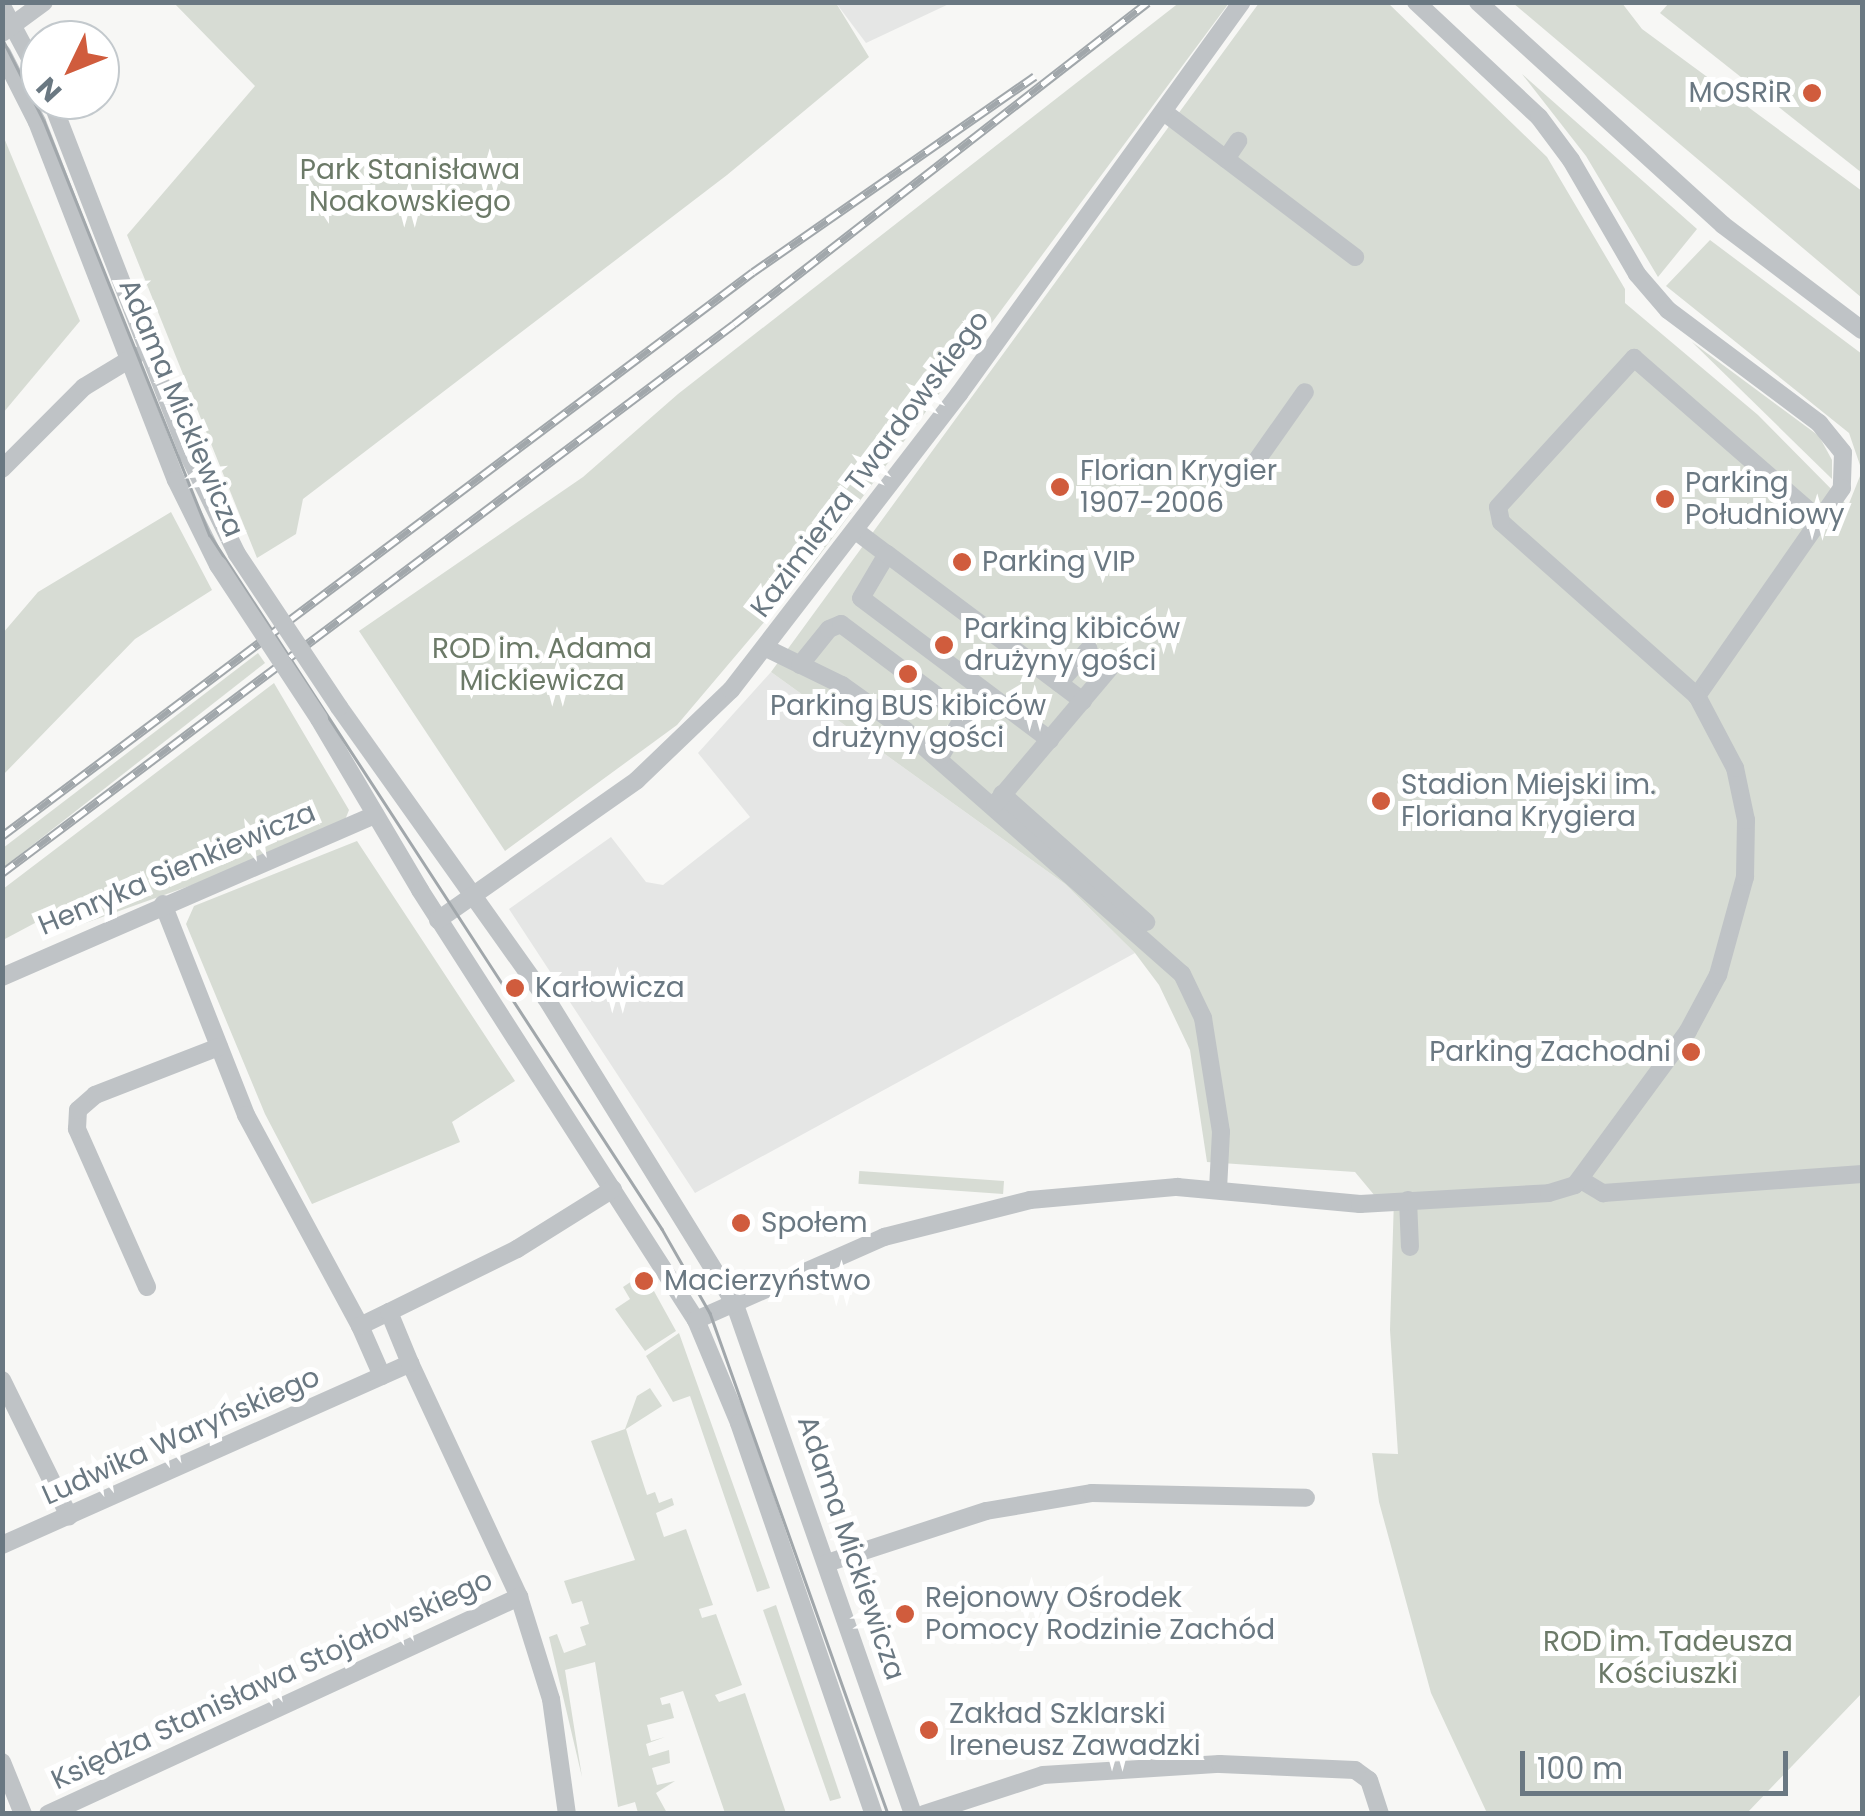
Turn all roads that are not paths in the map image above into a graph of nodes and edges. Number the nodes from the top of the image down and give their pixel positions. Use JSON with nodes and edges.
{"nodes":[{"id":1,"x":44,"y":2,"type":"edge"},
{"id":2,"x":1242,"y":2,"type":"edge"},
{"id":3,"x":1416,"y":2,"type":"edge"},
{"id":4,"x":1478,"y":2,"type":"edge"},
{"id":5,"x":2,"y":6,"type":"edge"},
{"id":6,"x":8,"y":30,"type":"edge"},
{"id":7,"x":2,"y":53,"type":"edge"},
{"id":8,"x":1164,"y":112,"type":"junction"},
{"id":9,"x":60,"y":120,"type":"edge"},
{"id":10,"x":1238,"y":142,"type":"dead end"},
{"id":11,"x":1226,"y":158,"type":"junction"},
{"id":12,"x":1355,"y":257,"type":"dead end"},
{"id":13,"x":1862,"y":330,"type":"edge"},
{"id":14,"x":150,"y":351,"type":"junction"},
{"id":15,"x":128,"y":359,"type":"junction"},
{"id":16,"x":1304,"y":392,"type":"dead end"},
{"id":17,"x":1257,"y":460,"type":"dead end"},
{"id":18,"x":2,"y":469,"type":"edge"},
{"id":19,"x":1820,"y":520,"type":"junction"},
{"id":20,"x":852,"y":536,"type":"junction"},
{"id":21,"x":883,"y":559,"type":"junction"},
{"id":22,"x":766,"y":648,"type":"junction"},
{"id":23,"x":1089,"y":649,"type":"dead end"},
{"id":24,"x":800,"y":665,"type":"junction"},
{"id":25,"x":1110,"y":668,"type":"dead end"},
{"id":26,"x":1058,"y":683,"type":"junction"},
{"id":27,"x":1697,"y":696,"type":"junction"},
{"id":28,"x":1082,"y":701,"type":"junction"},
{"id":29,"x":1050,"y":740,"type":"junction"},
{"id":30,"x":939,"y":759,"type":"junction"},
{"id":31,"x":997,"y":801,"type":"junction"},
{"id":32,"x":375,"y":815,"type":"junction"},
{"id":33,"x":476,"y":894,"type":"junction"},
{"id":34,"x":163,"y":904,"type":"junction"},
{"id":35,"x":438,"y":920,"type":"junction"},
{"id":36,"x":1146,"y":922,"type":"dead end"},
{"id":37,"x":2,"y":977,"type":"edge"},
{"id":38,"x":219,"y":1047,"type":"junction"},
{"id":39,"x":1862,"y":1174,"type":"edge"},
{"id":40,"x":1582,"y":1180,"type":"junction"},
{"id":41,"x":612,"y":1188,"type":"junction"},
{"id":42,"x":1218,"y":1190,"type":"junction"},
{"id":43,"x":1400,"y":1200,"type":"junction"},
{"id":44,"x":1410,"y":1247,"type":"dead end"},
{"id":45,"x":147,"y":1287,"type":"dead end"},
{"id":46,"x":734,"y":1302,"type":"junction"},
{"id":47,"x":389,"y":1312,"type":"junction"},
{"id":48,"x":696,"y":1320,"type":"junction"},
{"id":49,"x":360,"y":1326,"type":"junction"},
{"id":50,"x":410,"y":1363,"type":"junction"},
{"id":51,"x":382,"y":1376,"type":"junction"},
{"id":52,"x":2,"y":1380,"type":"edge"},
{"id":53,"x":1306,"y":1498,"type":"dead end"},
{"id":54,"x":70,"y":1516,"type":"junction"},
{"id":55,"x":2,"y":1546,"type":"edge"},
{"id":56,"x":827,"y":1563,"type":"junction"},
{"id":57,"x":519,"y":1596,"type":"junction"},
{"id":58,"x":2,"y":1762,"type":"edge"},
{"id":59,"x":24,"y":1814,"type":"edge"},
{"id":60,"x":48,"y":1814,"type":"edge"},
{"id":61,"x":567,"y":1814,"type":"edge"},
{"id":62,"x":874,"y":1814,"type":"edge"},
{"id":63,"x":914,"y":1814,"type":"edge"},
{"id":64,"x":924,"y":1814,"type":"edge"},
{"id":65,"x":1380,"y":1814,"type":"edge"}],
"edges":[{"from":1,"to":6,"type":"street"},
{"from":2,"to":8,"type":"street","name":"Kazimierza Twardowskiego"},
{"from":3,"to":19,"type":"street"},
{"from":4,"to":13,"type":"street"},
{"from":5,"to":6,"type":"street"},
{"from":7,"to":15,"type":"street","name":"Adama Mickiewicza"},
{"from":8,"to":11,"type":"street"},
{"from":8,"to":20,"type":"street","name":"Kazimierza Twardowskiego"},
{"from":9,"to":14,"type":"street","name":"Adama Mickiewicza"},
{"from":10,"to":11,"type":"street"},
{"from":11,"to":12,"type":"street"},
{"from":14,"to":15,"type":"street"},
{"from":14,"to":33,"type":"street","name":"Adama Mickiewicza","bridge":true},
{"from":15,"to":18,"type":"street"},
{"from":15,"to":32,"type":"street","name":"Adama Mickiewicza","bridge":true},
{"from":16,"to":17,"type":"street"},
{"from":19,"to":27,"type":"street"},
{"from":19,"to":27,"type":"street"},
{"from":20,"to":21,"type":"street"},
{"from":20,"to":22,"type":"street","name":"Kazimierza Twardowskiego"},
{"from":21,"to":26,"type":"street"},
{"from":21,"to":29,"type":"street"},
{"from":22,"to":24,"type":"street"},
{"from":22,"to":33,"type":"street","name":"Kazimierza Twardowskiego"},
{"from":23,"to":26,"type":"street"},
{"from":24,"to":30,"type":"street"},
{"from":24,"to":30,"type":"street"},
{"from":25,"to":28,"type":"street"},
{"from":26,"to":28,"type":"street"},
{"from":27,"to":40,"type":"street"},
{"from":28,"to":29,"type":"street"},
{"from":29,"to":31,"type":"street"},
{"from":30,"to":31,"type":"street"},
{"from":31,"to":36,"type":"street"},
{"from":31,"to":42,"type":"street"},
{"from":32,"to":34,"type":"street","name":"Henryka Sienkiewicza"},
{"from":32,"to":35,"type":"street","name":"Adama Mickiewicza"},
{"from":33,"to":35,"type":"street"},
{"from":33,"to":46,"type":"street","name":"Adama Mickiewicza"},
{"from":34,"to":37,"type":"street","name":"Henryka Sienkiewicza"},
{"from":34,"to":38,"type":"street"},
{"from":35,"to":41,"type":"street","name":"Adama Mickiewicza"},
{"from":38,"to":45,"type":"street"},
{"from":38,"to":49,"type":"street"},
{"from":39,"to":40,"type":"street"},
{"from":40,"to":43,"type":"street"},
{"from":41,"to":47,"type":"street"},
{"from":41,"to":48,"type":"street","name":"Adama Mickiewicza"},
{"from":42,"to":43,"type":"street"},
{"from":42,"to":46,"type":"street"},
{"from":43,"to":44,"type":"street"},
{"from":46,"to":48,"type":"street"},
{"from":46,"to":56,"type":"street","name":"Adama Mickiewicza"},
{"from":47,"to":49,"type":"street"},
{"from":47,"to":50,"type":"street"},
{"from":48,"to":62,"type":"street","name":"Adama Mickiewicza"},
{"from":49,"to":51,"type":"street"},
{"from":50,"to":51,"type":"street","name":"Ludwika Waryńskiego"},
{"from":50,"to":57,"type":"street"},
{"from":51,"to":54,"type":"street","name":"Ludwika Waryńskiego"},
{"from":52,"to":54,"type":"street"},
{"from":53,"to":56,"type":"street"},
{"from":54,"to":55,"type":"street","name":"Ludwika Waryńskiego"},
{"from":56,"to":63,"type":"street","name":"Adama Mickiewicza"},
{"from":57,"to":60,"type":"street","name":"Księdza Stanisława Stojałowskiego"},
{"from":57,"to":61,"type":"street"},
{"from":58,"to":59,"type":"street"},
{"from":64,"to":65,"type":"street"}]}
